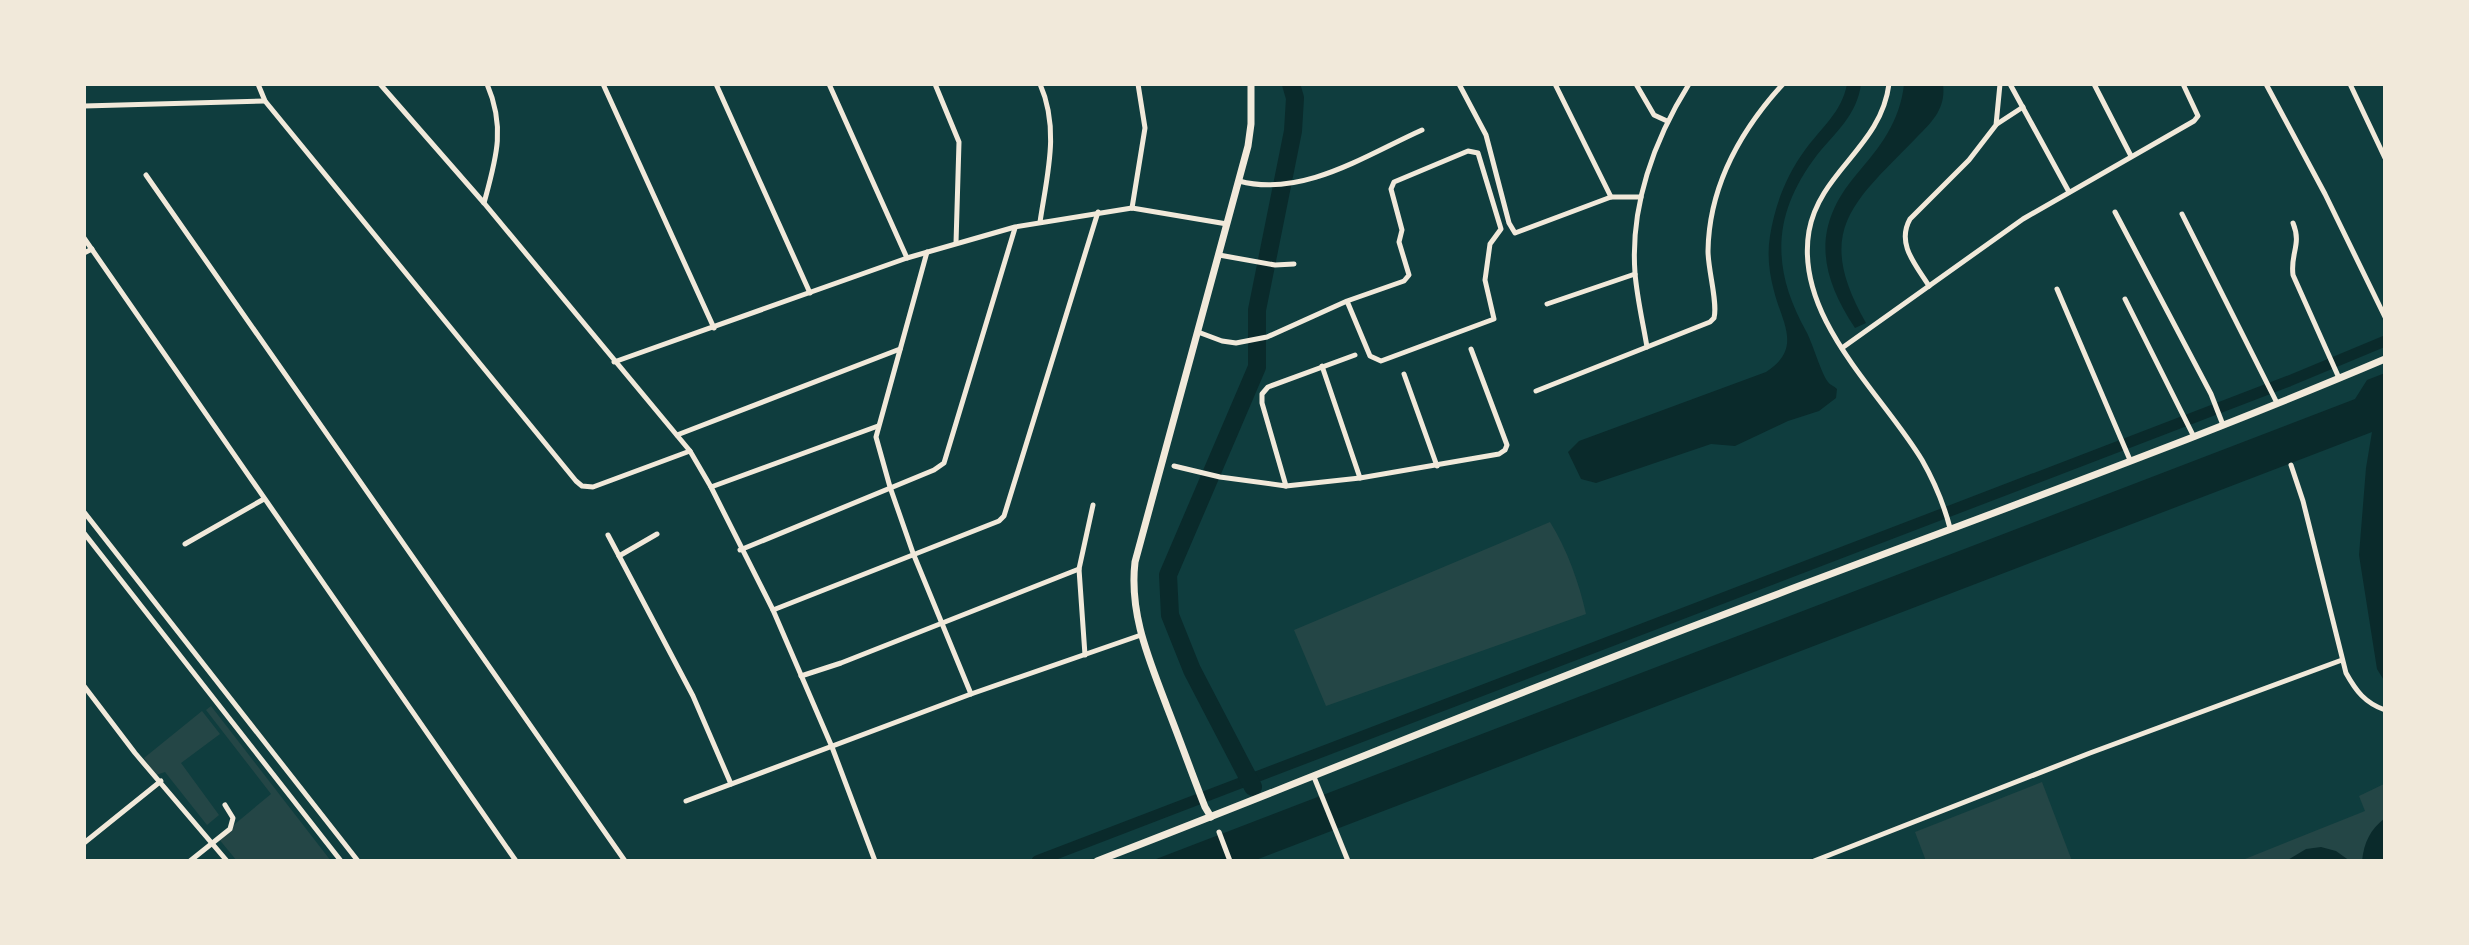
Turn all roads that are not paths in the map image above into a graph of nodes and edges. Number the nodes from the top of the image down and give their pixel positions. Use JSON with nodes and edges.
{"nodes":[{"id":1,"x":258,"y":84,"type":"edge"},
{"id":2,"x":380,"y":84,"type":"edge"},
{"id":3,"x":487,"y":84,"type":"edge"},
{"id":4,"x":603,"y":84,"type":"edge"},
{"id":5,"x":716,"y":84,"type":"edge"},
{"id":6,"x":829,"y":84,"type":"edge"},
{"id":7,"x":935,"y":84,"type":"edge"},
{"id":8,"x":1040,"y":84,"type":"edge"},
{"id":9,"x":1138,"y":84,"type":"edge"},
{"id":10,"x":1251,"y":84,"type":"edge"},
{"id":11,"x":1459,"y":84,"type":"edge"},
{"id":12,"x":1555,"y":84,"type":"edge"},
{"id":13,"x":1636,"y":84,"type":"edge"},
{"id":14,"x":1689,"y":84,"type":"edge"},
{"id":15,"x":1783,"y":84,"type":"edge"},
{"id":16,"x":1889,"y":84,"type":"edge"},
{"id":17,"x":2000,"y":84,"type":"edge"},
{"id":18,"x":2010,"y":84,"type":"edge"},
{"id":19,"x":2094,"y":84,"type":"edge"},
{"id":20,"x":2183,"y":84,"type":"edge"},
{"id":21,"x":2266,"y":84,"type":"edge"},
{"id":22,"x":2350,"y":84,"type":"edge"},
{"id":23,"x":265,"y":101,"type":"junction"},
{"id":24,"x":84,"y":106,"type":"edge"},
{"id":25,"x":2023,"y":107,"type":"junction"},
{"id":26,"x":1667,"y":121,"type":"junction"},
{"id":27,"x":1996,"y":125,"type":"junction"},
{"id":28,"x":1422,"y":130,"type":"dead end"},
{"id":29,"x":2131,"y":156,"type":"junction"},
{"id":30,"x":2385,"y":158,"type":"edge"},
{"id":31,"x":146,"y":175,"type":"dead end"},
{"id":32,"x":1239,"y":181,"type":"junction"},
{"id":33,"x":2069,"y":192,"type":"junction"},
{"id":34,"x":1611,"y":197,"type":"junction"},
{"id":35,"x":1641,"y":197,"type":"junction"},
{"id":36,"x":484,"y":203,"type":"junction"},
{"id":37,"x":1132,"y":208,"type":"junction"},
{"id":38,"x":1098,"y":212,"type":"junction"},
{"id":39,"x":2115,"y":212,"type":"dead end"},
{"id":40,"x":2182,"y":214,"type":"dead end"},
{"id":41,"x":1040,"y":222,"type":"junction"},
{"id":42,"x":2293,"y":223,"type":"dead end"},
{"id":43,"x":1228,"y":224,"type":"junction"},
{"id":44,"x":1015,"y":227,"type":"junction"},
{"id":45,"x":84,"y":238,"type":"edge"},
{"id":46,"x":956,"y":243,"type":"junction"},
{"id":47,"x":92,"y":249,"type":"junction"},
{"id":48,"x":928,"y":251,"type":"junction"},
{"id":49,"x":84,"y":253,"type":"edge"},
{"id":50,"x":1219,"y":255,"type":"junction"},
{"id":51,"x":907,"y":258,"type":"junction"},
{"id":52,"x":1294,"y":264,"type":"dead end"},
{"id":53,"x":1635,"y":274,"type":"junction"},
{"id":54,"x":1929,"y":286,"type":"junction"},
{"id":55,"x":2057,"y":289,"type":"dead end"},
{"id":56,"x":810,"y":293,"type":"junction"},
{"id":57,"x":2125,"y":299,"type":"dead end"},
{"id":58,"x":1347,"y":301,"type":"junction"},
{"id":59,"x":1547,"y":304,"type":"dead end"},
{"id":60,"x":2385,"y":317,"type":"edge"},
{"id":61,"x":714,"y":328,"type":"junction"},
{"id":62,"x":1197,"y":332,"type":"junction"},
{"id":63,"x":1647,"y":347,"type":"junction"},
{"id":64,"x":1842,"y":348,"type":"junction"},
{"id":65,"x":900,"y":349,"type":"junction"},
{"id":66,"x":1471,"y":349,"type":"dead end"},
{"id":67,"x":1355,"y":355,"type":"dead end"},
{"id":68,"x":2385,"y":359,"type":"edge"},
{"id":69,"x":614,"y":362,"type":"junction"},
{"id":70,"x":1322,"y":366,"type":"junction"},
{"id":71,"x":1404,"y":374,"type":"dead end"},
{"id":72,"x":2339,"y":378,"type":"junction"},
{"id":73,"x":1536,"y":391,"type":"dead end"},
{"id":74,"x":2277,"y":404,"type":"junction"},
{"id":75,"x":878,"y":426,"type":"junction"},
{"id":76,"x":2223,"y":426,"type":"junction"},
{"id":77,"x":677,"y":435,"type":"junction"},
{"id":78,"x":2194,"y":437,"type":"junction"},
{"id":79,"x":690,"y":451,"type":"junction"},
{"id":80,"x":2130,"y":460,"type":"junction"},
{"id":81,"x":2291,"y":465,"type":"dead end"},
{"id":82,"x":1174,"y":466,"type":"dead end"},
{"id":83,"x":1437,"y":466,"type":"junction"},
{"id":84,"x":1360,"y":478,"type":"junction"},
{"id":85,"x":1286,"y":486,"type":"junction"},
{"id":86,"x":711,"y":487,"type":"junction"},
{"id":87,"x":890,"y":487,"type":"junction"},
{"id":88,"x":264,"y":499,"type":"junction"},
{"id":89,"x":1093,"y":505,"type":"dead end"},
{"id":90,"x":84,"y":512,"type":"edge"},
{"id":91,"x":1950,"y":528,"type":"junction"},
{"id":92,"x":84,"y":533,"type":"edge"},
{"id":93,"x":657,"y":534,"type":"dead end"},
{"id":94,"x":608,"y":535,"type":"dead end"},
{"id":95,"x":185,"y":544,"type":"dead end"},
{"id":96,"x":740,"y":550,"type":"junction"},
{"id":97,"x":913,"y":553,"type":"junction"},
{"id":98,"x":619,"y":556,"type":"junction"},
{"id":99,"x":1079,"y":569,"type":"junction"},
{"id":100,"x":773,"y":610,"type":"junction"},
{"id":101,"x":940,"y":622,"type":"junction"},
{"id":102,"x":1141,"y":635,"type":"junction"},
{"id":103,"x":1085,"y":655,"type":"junction"},
{"id":104,"x":2342,"y":660,"type":"junction"},
{"id":105,"x":801,"y":676,"type":"junction"},
{"id":106,"x":84,"y":686,"type":"edge"},
{"id":107,"x":971,"y":694,"type":"junction"},
{"id":108,"x":2385,"y":710,"type":"edge"},
{"id":109,"x":832,"y":747,"type":"junction"},
{"id":110,"x":1314,"y":777,"type":"junction"},
{"id":111,"x":161,"y":781,"type":"junction"},
{"id":112,"x":731,"y":784,"type":"junction"},
{"id":113,"x":686,"y":801,"type":"dead end"},
{"id":114,"x":225,"y":805,"type":"dead end"},
{"id":115,"x":1211,"y":817,"type":"junction"},
{"id":116,"x":1219,"y":832,"type":"dead end"},
{"id":117,"x":84,"y":843,"type":"edge"},
{"id":118,"x":213,"y":844,"type":"junction"},
{"id":119,"x":190,"y":861,"type":"edge"},
{"id":120,"x":227,"y":861,"type":"edge"},
{"id":121,"x":341,"y":861,"type":"edge"},
{"id":122,"x":358,"y":861,"type":"edge"},
{"id":123,"x":516,"y":861,"type":"edge"},
{"id":124,"x":625,"y":861,"type":"edge"},
{"id":125,"x":875,"y":861,"type":"edge"},
{"id":126,"x":1097,"y":861,"type":"edge"},
{"id":127,"x":1230,"y":861,"type":"edge"},
{"id":128,"x":1348,"y":861,"type":"edge"},
{"id":129,"x":1814,"y":861,"type":"edge"}],
"edges":[{"from":1,"to":23,"type":"street"},
{"from":2,"to":36,"type":"street"},
{"from":3,"to":36,"type":"street"},
{"from":4,"to":61,"type":"street"},
{"from":5,"to":56,"type":"street"},
{"from":6,"to":51,"type":"street"},
{"from":7,"to":46,"type":"street"},
{"from":8,"to":41,"type":"street"},
{"from":9,"to":37,"type":"street"},
{"from":10,"to":32,"type":"main road"},
{"from":11,"to":34,"type":"street"},
{"from":12,"to":34,"type":"street"},
{"from":13,"to":26,"type":"street"},
{"from":14,"to":26,"type":"street"},
{"from":15,"to":63,"type":"street"},
{"from":16,"to":64,"type":"street"},
{"from":17,"to":27,"type":"street"},
{"from":18,"to":25,"type":"street"},
{"from":19,"to":29,"type":"street"},
{"from":20,"to":29,"type":"street"},
{"from":21,"to":60,"type":"street"},
{"from":22,"to":30,"type":"street"},
{"from":23,"to":24,"type":"street"},
{"from":23,"to":79,"type":"street"},
{"from":25,"to":27,"type":"street"},
{"from":25,"to":33,"type":"street"},
{"from":26,"to":35,"type":"street"},
{"from":27,"to":54,"type":"street"},
{"from":28,"to":32,"type":"street"},
{"from":29,"to":33,"type":"street"},
{"from":31,"to":124,"type":"street"},
{"from":32,"to":43,"type":"main road"},
{"from":33,"to":54,"type":"street"},
{"from":34,"to":35,"type":"street"},
{"from":35,"to":53,"type":"street"},
{"from":36,"to":69,"type":"street"},
{"from":37,"to":38,"type":"street"},
{"from":37,"to":43,"type":"street"},
{"from":38,"to":41,"type":"street"},
{"from":38,"to":97,"type":"street"},
{"from":39,"to":76,"type":"street"},
{"from":40,"to":74,"type":"street"},
{"from":41,"to":44,"type":"street"},
{"from":42,"to":72,"type":"street"},
{"from":43,"to":50,"type":"main road"},
{"from":44,"to":46,"type":"street"},
{"from":44,"to":87,"type":"street"},
{"from":45,"to":47,"type":"street"},
{"from":46,"to":48,"type":"street"},
{"from":47,"to":49,"type":"street"},
{"from":47,"to":88,"type":"street"},
{"from":48,"to":51,"type":"street"},
{"from":48,"to":65,"type":"street"},
{"from":50,"to":52,"type":"street"},
{"from":50,"to":62,"type":"main road"},
{"from":51,"to":56,"type":"street"},
{"from":53,"to":59,"type":"street"},
{"from":53,"to":63,"type":"street"},
{"from":54,"to":64,"type":"street"},
{"from":55,"to":80,"type":"street"},
{"from":56,"to":61,"type":"street"},
{"from":57,"to":78,"type":"street"},
{"from":58,"to":58,"type":"street"},
{"from":58,"to":62,"type":"street"},
{"from":61,"to":69,"type":"street"},
{"from":62,"to":102,"type":"main road"},
{"from":63,"to":73,"type":"street"},
{"from":64,"to":91,"type":"street"},
{"from":65,"to":75,"type":"street"},
{"from":65,"to":77,"type":"street"},
{"from":66,"to":83,"type":"street"},
{"from":67,"to":70,"type":"street"},
{"from":68,"to":72,"type":"main road"},
{"from":69,"to":77,"type":"street"},
{"from":70,"to":84,"type":"street"},
{"from":70,"to":85,"type":"street"},
{"from":71,"to":83,"type":"street"},
{"from":72,"to":74,"type":"main road"},
{"from":74,"to":76,"type":"main road"},
{"from":75,"to":86,"type":"street"},
{"from":75,"to":87,"type":"street"},
{"from":76,"to":78,"type":"main road"},
{"from":77,"to":79,"type":"street"},
{"from":78,"to":80,"type":"main road"},
{"from":79,"to":86,"type":"street"},
{"from":80,"to":91,"type":"main road"},
{"from":81,"to":104,"type":"street"},
{"from":82,"to":85,"type":"street"},
{"from":83,"to":84,"type":"street"},
{"from":84,"to":85,"type":"street"},
{"from":86,"to":96,"type":"street"},
{"from":87,"to":96,"type":"street"},
{"from":87,"to":97,"type":"street"},
{"from":88,"to":95,"type":"street"},
{"from":88,"to":123,"type":"street"},
{"from":89,"to":99,"type":"street"},
{"from":90,"to":122,"type":"street"},
{"from":91,"to":110,"type":"main road"},
{"from":92,"to":121,"type":"street"},
{"from":93,"to":98,"type":"street"},
{"from":94,"to":98,"type":"street"},
{"from":96,"to":100,"type":"street"},
{"from":97,"to":100,"type":"street"},
{"from":97,"to":101,"type":"street"},
{"from":98,"to":112,"type":"street"},
{"from":99,"to":101,"type":"street"},
{"from":99,"to":103,"type":"street"},
{"from":100,"to":105,"type":"street"},
{"from":101,"to":105,"type":"street"},
{"from":101,"to":107,"type":"street"},
{"from":102,"to":103,"type":"street"},
{"from":102,"to":115,"type":"main road"},
{"from":103,"to":107,"type":"street"},
{"from":104,"to":108,"type":"street"},
{"from":104,"to":129,"type":"street"},
{"from":105,"to":109,"type":"street"},
{"from":106,"to":111,"type":"street"},
{"from":107,"to":109,"type":"street"},
{"from":109,"to":112,"type":"street"},
{"from":109,"to":125,"type":"street"},
{"from":110,"to":115,"type":"main road"},
{"from":110,"to":128,"type":"street"},
{"from":111,"to":117,"type":"street"},
{"from":111,"to":118,"type":"street"},
{"from":112,"to":113,"type":"street"},
{"from":114,"to":118,"type":"street"},
{"from":115,"to":126,"type":"main road"},
{"from":116,"to":127,"type":"street"},
{"from":118,"to":119,"type":"street"},
{"from":118,"to":120,"type":"street"}]}
